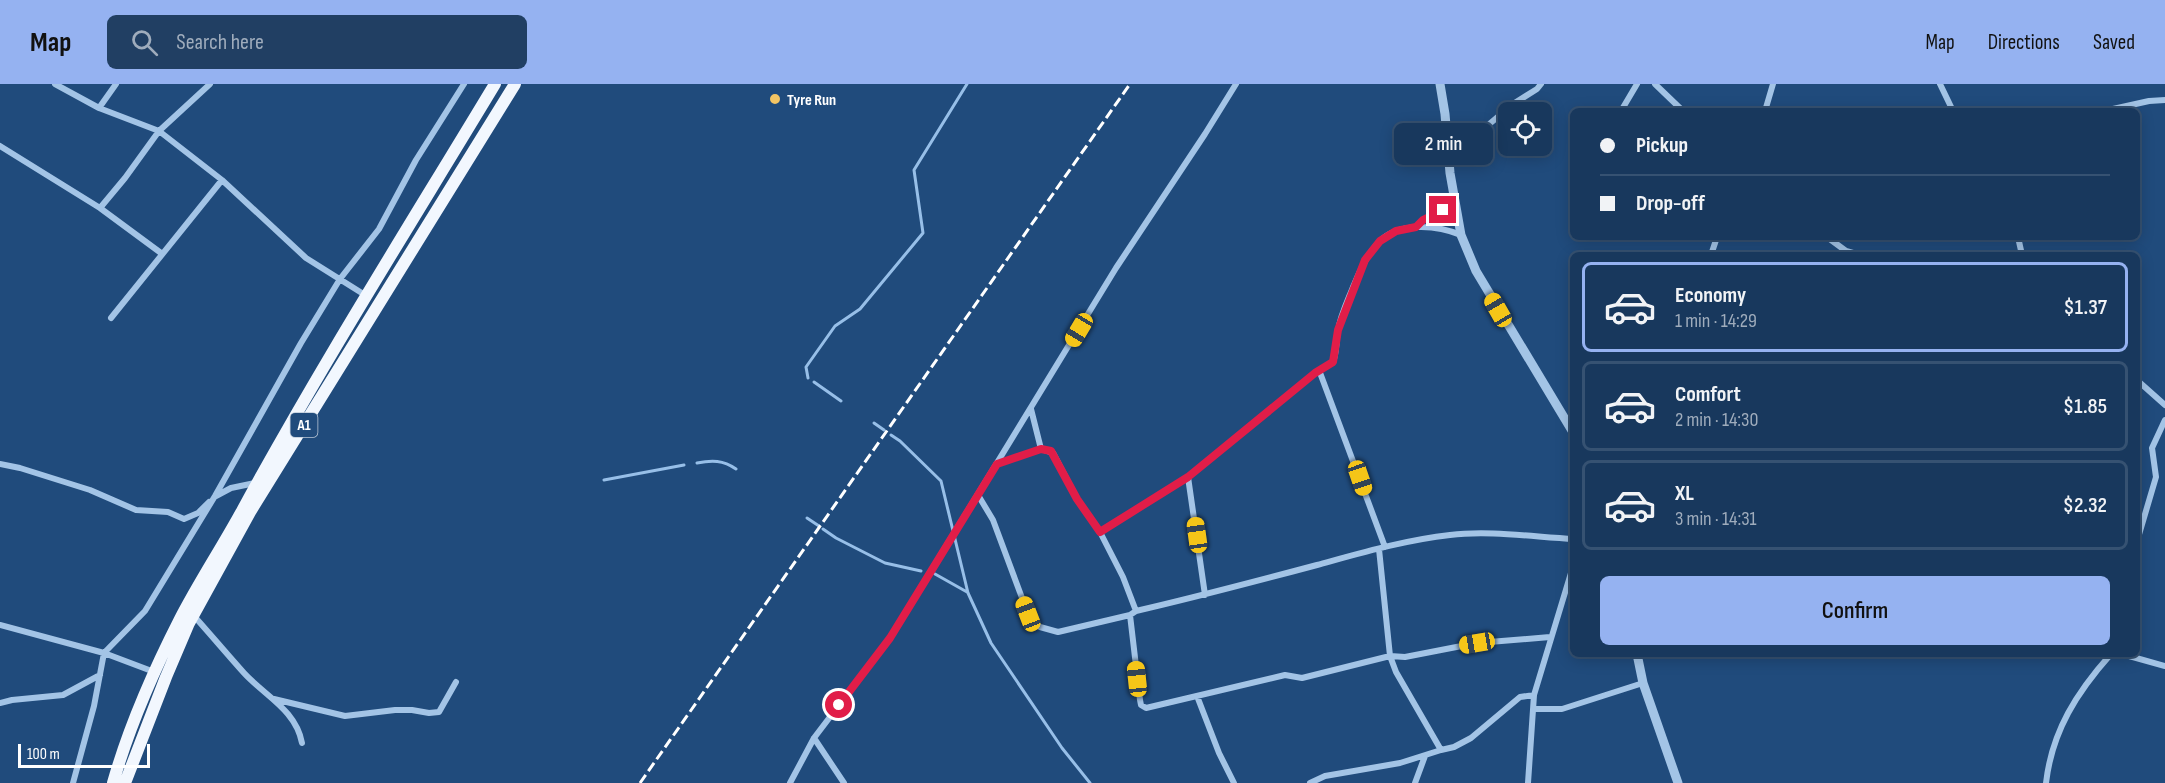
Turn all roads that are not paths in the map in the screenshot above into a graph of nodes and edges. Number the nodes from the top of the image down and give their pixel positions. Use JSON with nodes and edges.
{"nodes":[{"id":1,"x":54,"y":84,"type":"edge"},
{"id":2,"x":116,"y":84,"type":"edge"},
{"id":3,"x":210,"y":84,"type":"edge"},
{"id":4,"x":464,"y":84,"type":"edge"},
{"id":5,"x":495,"y":84,"type":"edge"},
{"id":6,"x":515,"y":84,"type":"edge"},
{"id":7,"x":1236,"y":84,"type":"edge"},
{"id":8,"x":1440,"y":84,"type":"edge"},
{"id":9,"x":1541,"y":84,"type":"edge"},
{"id":10,"x":1637,"y":84,"type":"edge"},
{"id":11,"x":1656,"y":84,"type":"edge"},
{"id":12,"x":1773,"y":84,"type":"edge"},
{"id":13,"x":1940,"y":84,"type":"edge"},
{"id":14,"x":2165,"y":100,"type":"edge"},
{"id":15,"x":99,"y":108,"type":"junction"},
{"id":16,"x":1623,"y":108,"type":"edge"},
{"id":17,"x":1680,"y":108,"type":"edge"},
{"id":18,"x":1766,"y":108,"type":"edge"},
{"id":19,"x":1952,"y":108,"type":"edge"},
{"id":20,"x":2118,"y":108,"type":"edge"},
{"id":21,"x":159,"y":131,"type":"junction"},
{"id":22,"x":0,"y":146,"type":"edge"},
{"id":23,"x":1448,"y":159,"type":"junction"},
{"id":24,"x":222,"y":180,"type":"junction"},
{"id":25,"x":1456,"y":207,"type":"junction"},
{"id":26,"x":100,"y":208,"type":"junction"},
{"id":27,"x":1416,"y":227,"type":"junction"},
{"id":28,"x":1461,"y":235,"type":"junction"},
{"id":29,"x":1831,"y":240,"type":"edge"},
{"id":30,"x":1848,"y":252,"type":"edge"},
{"id":31,"x":160,"y":253,"type":"junction"},
{"id":32,"x":340,"y":279,"type":"junction"},
{"id":33,"x":365,"y":295,"type":"junction"},
{"id":34,"x":111,"y":318,"type":"dead end"},
{"id":35,"x":1319,"y":370,"type":"junction"},
{"id":36,"x":2140,"y":383,"type":"edge"},
{"id":37,"x":2165,"y":405,"type":"edge"},
{"id":38,"x":1031,"y":409,"type":"junction"},
{"id":39,"x":2165,"y":420,"type":"edge"},
{"id":40,"x":1570,"y":427,"type":"edge"},
{"id":41,"x":1041,"y":449,"type":"junction"},
{"id":42,"x":0,"y":464,"type":"edge"},
{"id":43,"x":997,"y":464,"type":"junction"},
{"id":44,"x":1188,"y":477,"type":"junction"},
{"id":45,"x":255,"y":483,"type":"junction"},
{"id":46,"x":978,"y":495,"type":"junction"},
{"id":47,"x":216,"y":496,"type":"junction"},
{"id":48,"x":2140,"y":531,"type":"edge"},
{"id":49,"x":1100,"y":532,"type":"junction"},
{"id":50,"x":1570,"y":539,"type":"edge"},
{"id":51,"x":1382,"y":548,"type":"junction"},
{"id":52,"x":1570,"y":575,"type":"edge"},
{"id":53,"x":1205,"y":596,"type":"junction"},
{"id":54,"x":1133,"y":613,"type":"junction"},
{"id":55,"x":193,"y":616,"type":"junction"},
{"id":56,"x":0,"y":625,"type":"edge"},
{"id":57,"x":1550,"y":637,"type":"junction"},
{"id":58,"x":104,"y":653,"type":"junction"},
{"id":59,"x":1390,"y":656,"type":"junction"},
{"id":60,"x":1638,"y":657,"type":"edge"},
{"id":61,"x":2108,"y":657,"type":"edge"},
{"id":62,"x":2133,"y":657,"type":"edge"},
{"id":63,"x":2165,"y":666,"type":"edge"},
{"id":64,"x":100,"y":675,"type":"junction"},
{"id":65,"x":160,"y":675,"type":"junction"},
{"id":66,"x":456,"y":682,"type":"dead end"},
{"id":67,"x":1643,"y":683,"type":"junction"},
{"id":68,"x":1534,"y":695,"type":"junction"},
{"id":69,"x":1197,"y":696,"type":"junction"},
{"id":70,"x":274,"y":699,"type":"junction"},
{"id":71,"x":0,"y":703,"type":"edge"},
{"id":72,"x":1534,"y":709,"type":"junction"},
{"id":73,"x":814,"y":738,"type":"junction"},
{"id":74,"x":302,"y":743,"type":"dead end"},
{"id":75,"x":1442,"y":750,"type":"junction"},
{"id":76,"x":1425,"y":756,"type":"junction"},
{"id":77,"x":73,"y":783,"type":"edge"},
{"id":78,"x":113,"y":783,"type":"edge"},
{"id":79,"x":124,"y":783,"type":"edge"},
{"id":80,"x":790,"y":783,"type":"edge"},
{"id":81,"x":844,"y":783,"type":"edge"},
{"id":82,"x":1234,"y":783,"type":"edge"},
{"id":83,"x":1310,"y":783,"type":"edge"},
{"id":84,"x":1415,"y":783,"type":"edge"},
{"id":85,"x":1528,"y":783,"type":"edge"},
{"id":86,"x":1678,"y":783,"type":"edge"},
{"id":87,"x":2046,"y":783,"type":"edge"}],
"edges":[{"from":1,"to":15,"type":"street"},
{"from":2,"to":15,"type":"street"},
{"from":3,"to":21,"type":"street"},
{"from":4,"to":32,"type":"street"},
{"from":5,"to":33,"type":"highway","number":"A1"},
{"from":6,"to":55,"type":"highway","number":"A1"},
{"from":7,"to":38,"type":"street"},
{"from":8,"to":23,"type":"street"},
{"from":9,"to":23,"type":"street"},
{"from":10,"to":16,"type":"street"},
{"from":11,"to":17,"type":"street"},
{"from":12,"to":18,"type":"street"},
{"from":13,"to":19,"type":"street"},
{"from":14,"to":20,"type":"street"},
{"from":15,"to":21,"type":"street"},
{"from":21,"to":24,"type":"street"},
{"from":21,"to":26,"type":"street"},
{"from":22,"to":26,"type":"street"},
{"from":23,"to":25,"type":"street"},
{"from":24,"to":31,"type":"street"},
{"from":24,"to":32,"type":"street"},
{"from":25,"to":27,"type":"street"},
{"from":25,"to":28,"type":"street"},
{"from":26,"to":31,"type":"street"},
{"from":27,"to":28,"type":"street"},
{"from":27,"to":35,"type":"street"},
{"from":28,"to":40,"type":"street"},
{"from":29,"to":30,"type":"street"},
{"from":31,"to":34,"type":"street"},
{"from":32,"to":33,"type":"street"},
{"from":32,"to":47,"type":"street"},
{"from":33,"to":45,"type":"highway","number":"A1"},
{"from":35,"to":44,"type":"street"},
{"from":35,"to":51,"type":"street"},
{"from":36,"to":37,"type":"street"},
{"from":38,"to":41,"type":"street"},
{"from":38,"to":43,"type":"street"},
{"from":39,"to":48,"type":"street"},
{"from":41,"to":43,"type":"street"},
{"from":41,"to":49,"type":"street"},
{"from":42,"to":47,"type":"street"},
{"from":43,"to":46,"type":"street"},
{"from":44,"to":49,"type":"street"},
{"from":44,"to":53,"type":"street"},
{"from":45,"to":47,"type":"street"},
{"from":45,"to":65,"type":"highway","number":"A1"},
{"from":46,"to":54,"type":"street"},
{"from":46,"to":73,"type":"street"},
{"from":47,"to":58,"type":"street"},
{"from":49,"to":54,"type":"street"},
{"from":50,"to":51,"type":"street"},
{"from":51,"to":53,"type":"street"},
{"from":51,"to":59,"type":"street"},
{"from":52,"to":57,"type":"street"},
{"from":53,"to":54,"type":"street"},
{"from":54,"to":69,"type":"street"},
{"from":55,"to":65,"type":"highway","number":"A1"},
{"from":55,"to":70,"type":"street"},
{"from":56,"to":58,"type":"street"},
{"from":57,"to":59,"type":"street"},
{"from":57,"to":68,"type":"street"},
{"from":58,"to":64,"type":"street"},
{"from":58,"to":65,"type":"street"},
{"from":59,"to":69,"type":"street"},
{"from":59,"to":75,"type":"street"},
{"from":60,"to":67,"type":"street"},
{"from":61,"to":87,"type":"street"},
{"from":62,"to":63,"type":"street"},
{"from":64,"to":71,"type":"street"},
{"from":64,"to":77,"type":"street"},
{"from":65,"to":78,"type":"highway","number":"A1"},
{"from":65,"to":79,"type":"highway","number":"A1"},
{"from":66,"to":70,"type":"street"},
{"from":67,"to":72,"type":"street"},
{"from":67,"to":86,"type":"street"},
{"from":68,"to":72,"type":"street"},
{"from":68,"to":75,"type":"street"},
{"from":69,"to":82,"type":"street"},
{"from":70,"to":74,"type":"street"},
{"from":72,"to":85,"type":"street"},
{"from":73,"to":80,"type":"street"},
{"from":73,"to":81,"type":"street"},
{"from":75,"to":76,"type":"street"},
{"from":76,"to":83,"type":"street"},
{"from":76,"to":84,"type":"street"}]}
